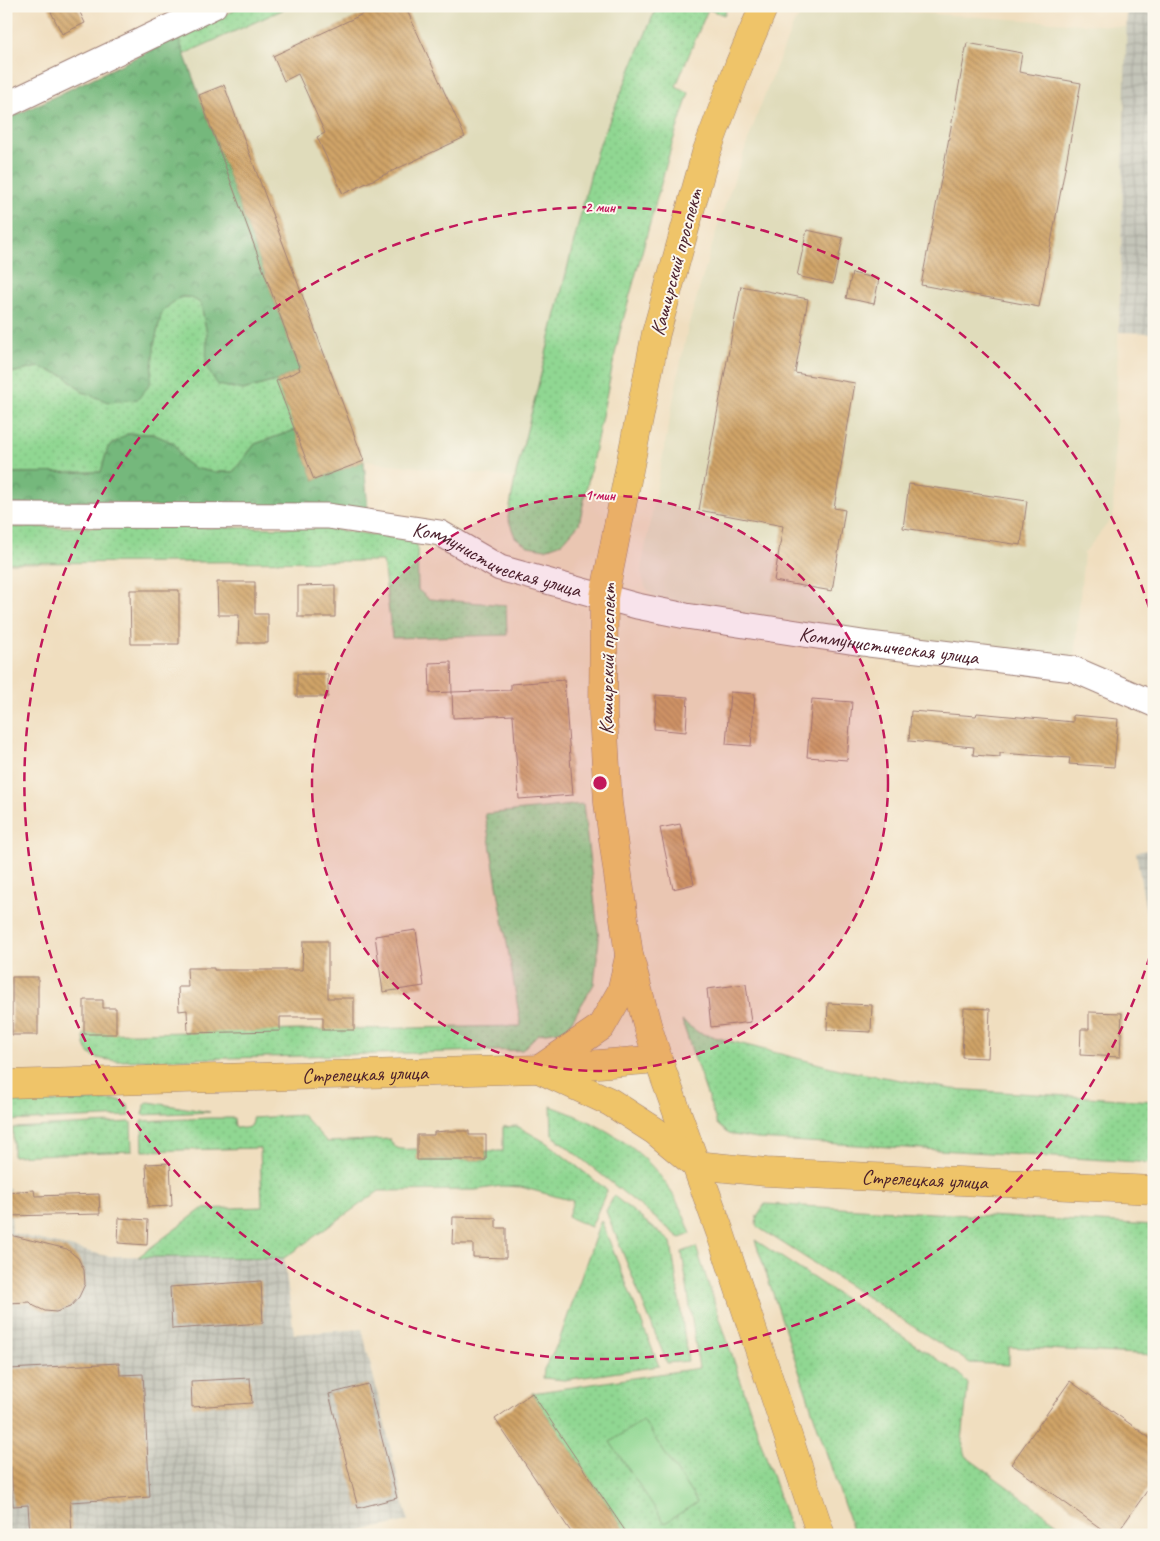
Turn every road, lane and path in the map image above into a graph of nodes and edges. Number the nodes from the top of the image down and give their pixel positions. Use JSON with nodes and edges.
{"nodes":[{"id":1,"x":214,"y":6,"type":"edge"},
{"id":2,"x":764,"y":6,"type":"edge"},
{"id":3,"x":6,"y":105,"type":"edge"},
{"id":4,"x":6,"y":515,"type":"edge"},
{"id":5,"x":604,"y":597,"type":"junction"},
{"id":6,"x":1154,"y":704,"type":"edge"},
{"id":7,"x":629,"y":955,"type":"junction"},
{"id":8,"x":658,"y":1059,"type":"junction"},
{"id":9,"x":539,"y":1069,"type":"junction"},
{"id":10,"x":6,"y":1084,"type":"edge"},
{"id":11,"x":696,"y":1165,"type":"junction"},
{"id":12,"x":1154,"y":1190,"type":"edge"},
{"id":13,"x":821,"y":1535,"type":"edge"}],
"edges":[{"from":1,"to":3,"type":"street"},
{"from":2,"to":5,"type":"main road","name":"Каширский проспект"},
{"from":4,"to":5,"type":"street","name":"Коммунистическая улица"},
{"from":5,"to":6,"type":"street","name":"Коммунистическая улица"},
{"from":5,"to":7,"type":"main road","name":"Каширский проспект"},
{"from":7,"to":8,"type":"main road","name":"Каширский проспект"},
{"from":7,"to":9,"type":"main road"},
{"from":8,"to":9,"type":"main road"},
{"from":8,"to":11,"type":"main road","name":"Каширский проспект"},
{"from":9,"to":10,"type":"main road","name":"Стрелецкая улица"},
{"from":9,"to":11,"type":"main road","name":"Стрелецкая улица"},
{"from":11,"to":12,"type":"main road","name":"Стрелецкая улица"},
{"from":11,"to":13,"type":"main road"}]}
